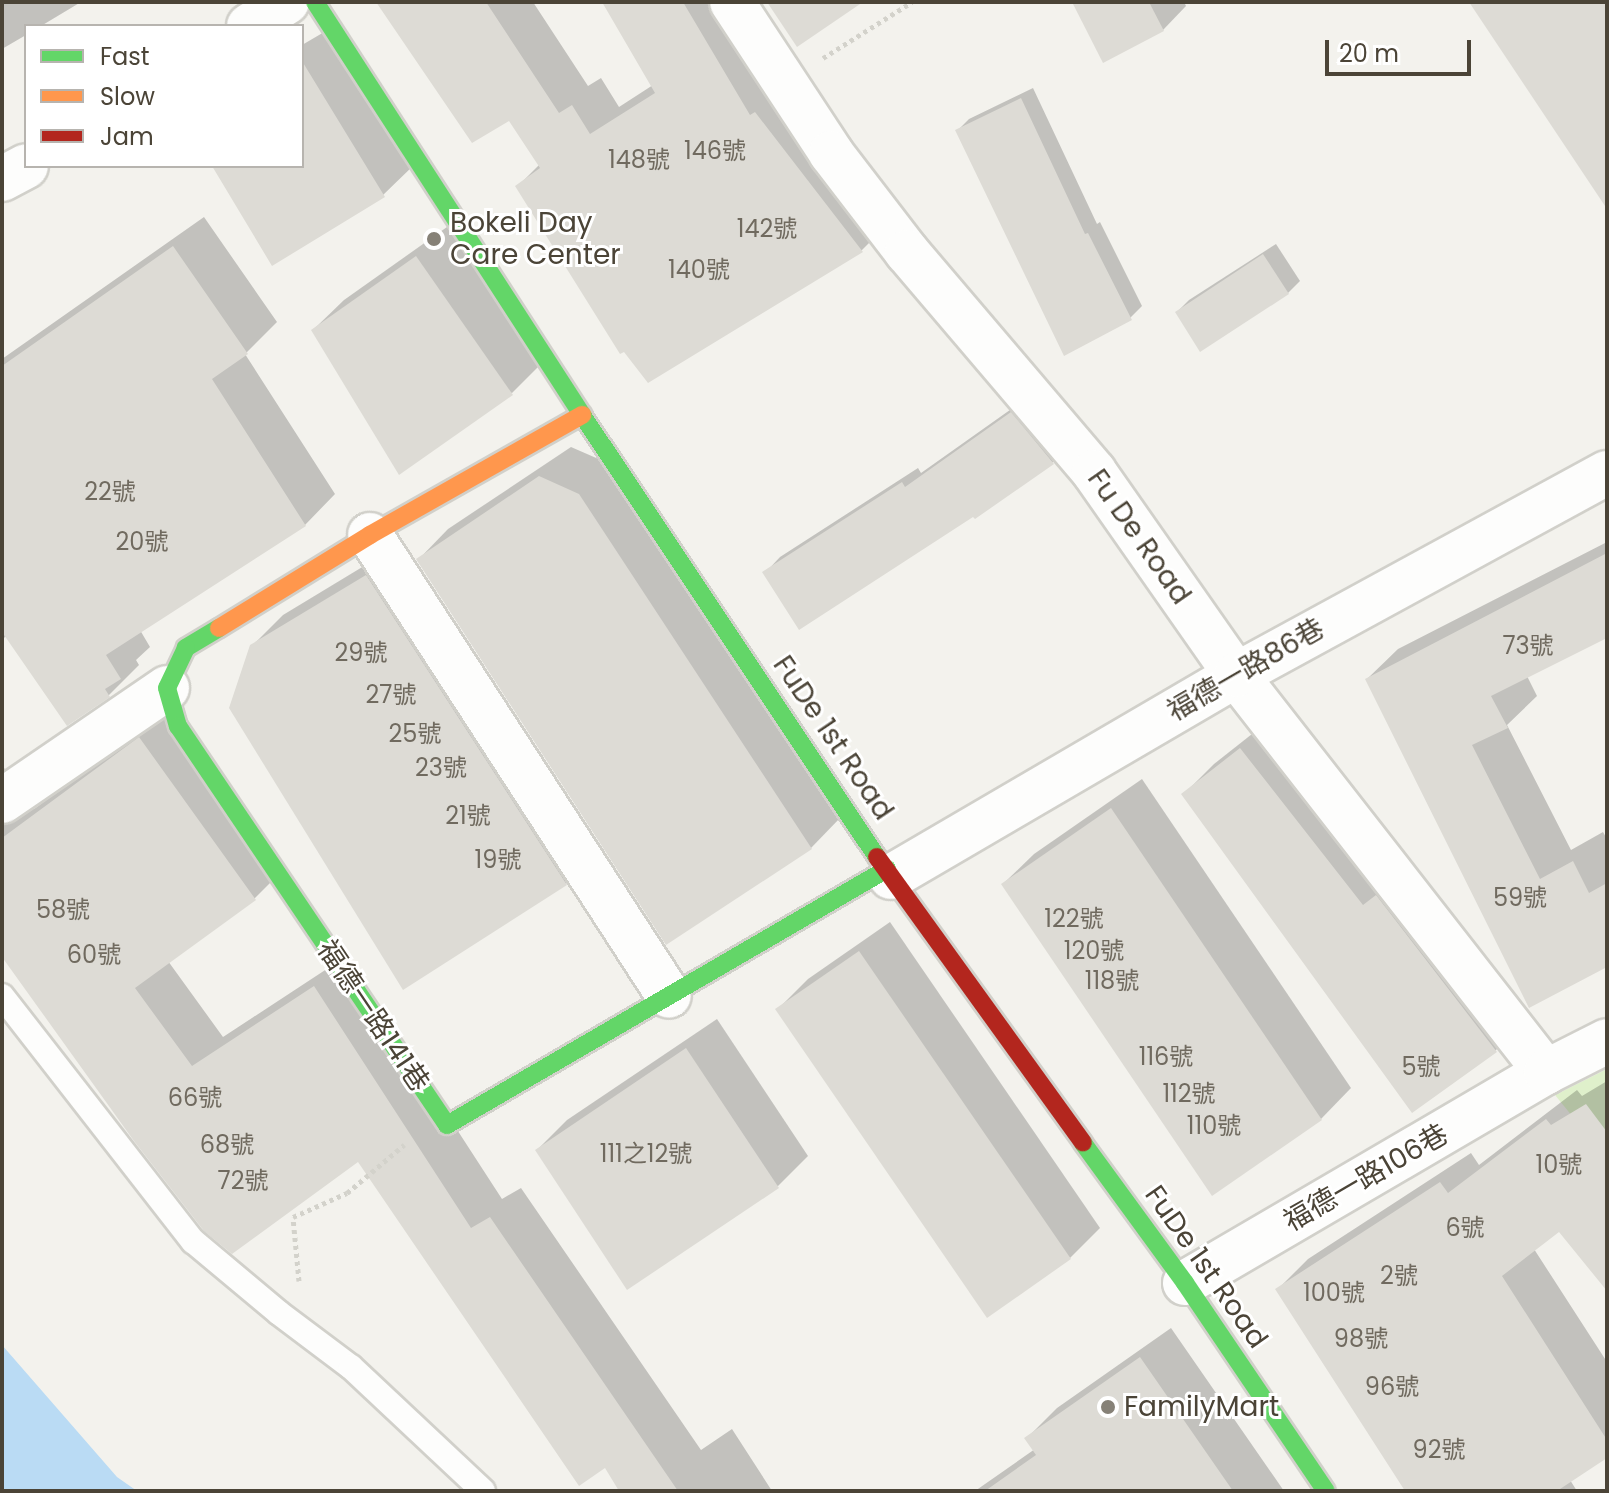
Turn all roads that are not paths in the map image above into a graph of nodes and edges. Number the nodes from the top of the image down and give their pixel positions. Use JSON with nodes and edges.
{"nodes":[{"id":1,"x":287,"y":2,"type":"edge"},
{"id":2,"x":315,"y":2,"type":"edge"},
{"id":3,"x":732,"y":2,"type":"edge"},
{"id":4,"x":252,"y":24,"type":"edge"},
{"id":5,"x":24,"y":167,"type":"edge"},
{"id":6,"x":2,"y":179,"type":"edge"},
{"id":7,"x":582,"y":415,"type":"junction"},
{"id":8,"x":1607,"y":473,"type":"edge"},
{"id":9,"x":370,"y":535,"type":"junction"},
{"id":10,"x":1236,"y":675,"type":"junction"},
{"id":11,"x":167,"y":688,"type":"junction"},
{"id":12,"x":2,"y":801,"type":"edge"},
{"id":13,"x":889,"y":873,"type":"junction"},
{"id":14,"x":2,"y":996,"type":"edge"},
{"id":15,"x":669,"y":996,"type":"junction"},
{"id":16,"x":1607,"y":1041,"type":"edge"},
{"id":17,"x":1546,"y":1072,"type":"junction"},
{"id":18,"x":1185,"y":1283,"type":"junction"},
{"id":19,"x":483,"y":1491,"type":"edge"},
{"id":20,"x":1326,"y":1491,"type":"edge"}],
"edges":[{"from":1,"to":4,"type":"street"},
{"from":2,"to":7,"type":"street","name":"FuDe 1st Road"},
{"from":3,"to":10,"type":"street","name":"Fu De Road"},
{"from":5,"to":6,"type":"street"},
{"from":7,"to":9,"type":"street"},
{"from":7,"to":13,"type":"street","name":"FuDe 1st Road"},
{"from":8,"to":10,"type":"street","name":"福德一路86巷"},
{"from":9,"to":11,"type":"street"},
{"from":9,"to":15,"type":"street"},
{"from":10,"to":13,"type":"street","name":"福德一路86巷"},
{"from":10,"to":17,"type":"street","name":"Fu De Road"},
{"from":11,"to":12,"type":"street"},
{"from":11,"to":15,"type":"street","name":"福德一路141巷"},
{"from":13,"to":15,"type":"street","name":"福德一路141巷"},
{"from":13,"to":18,"type":"street","name":"FuDe 1st Road"},
{"from":14,"to":19,"type":"lane"},
{"from":16,"to":17,"type":"street"},
{"from":17,"to":18,"type":"street","name":"福德一路106巷"},
{"from":18,"to":20,"type":"street","name":"FuDe 1st Road"}]}
